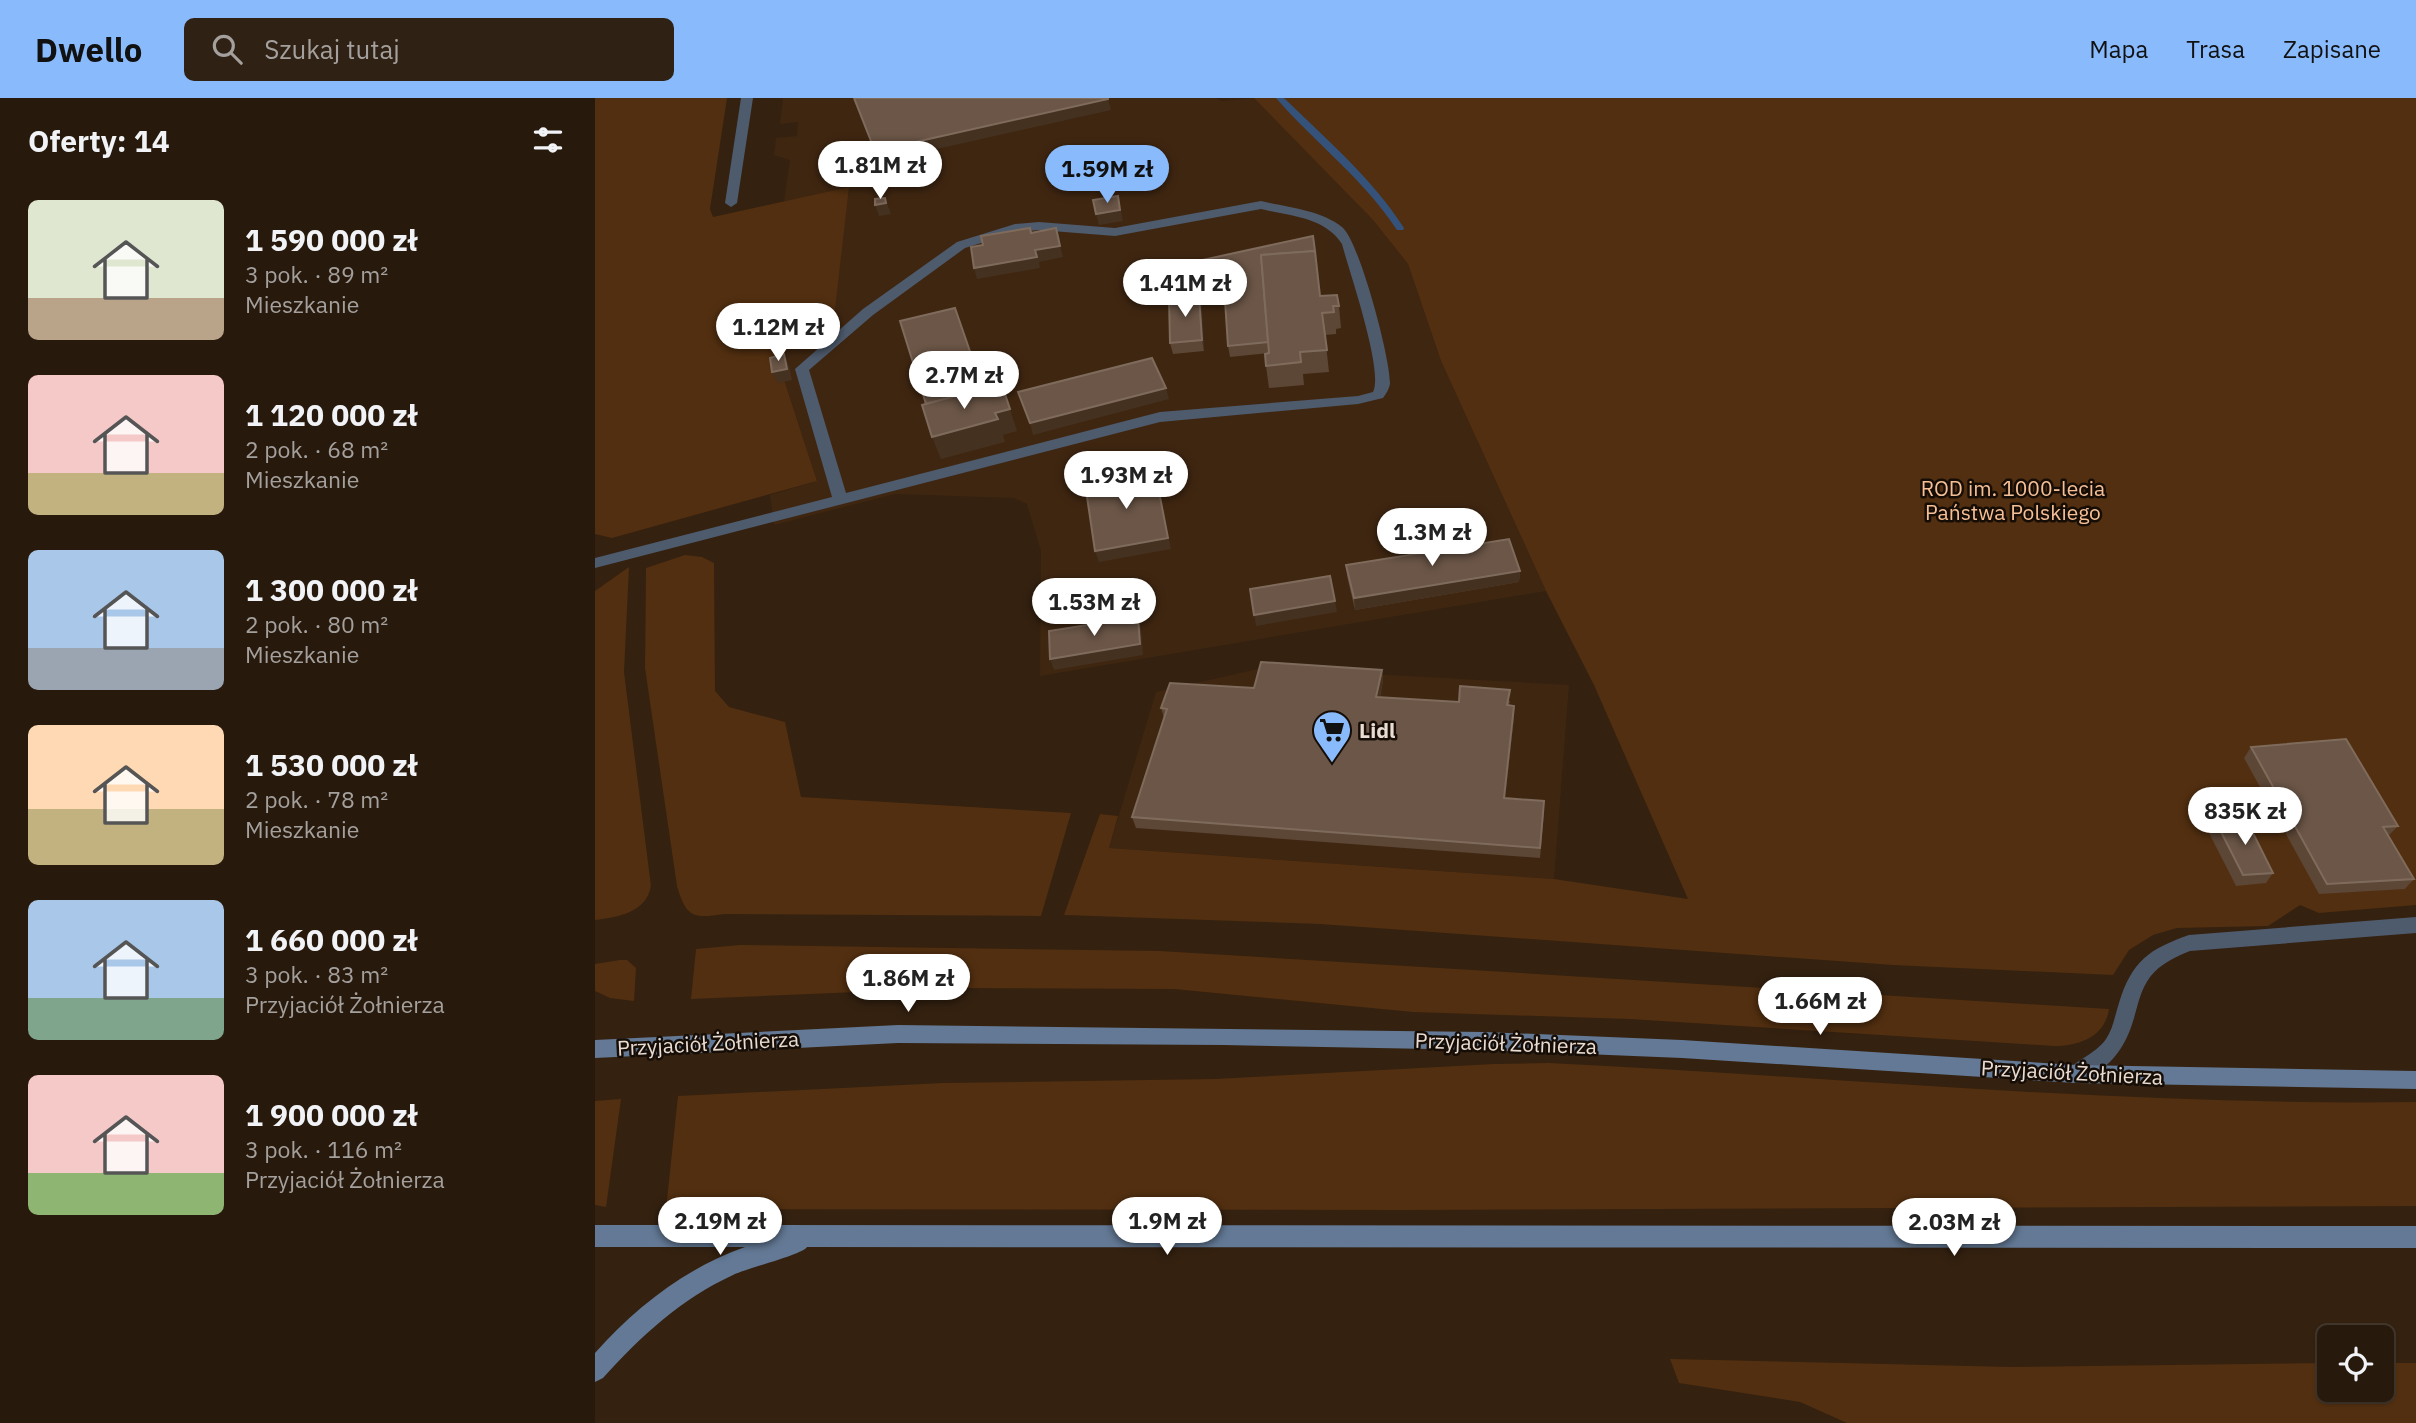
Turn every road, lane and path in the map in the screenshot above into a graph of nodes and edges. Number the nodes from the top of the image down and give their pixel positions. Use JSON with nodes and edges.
{"nodes":[{"id":1,"x":747,"y":98,"type":"edge"},
{"id":2,"x":731,"y":203,"type":"dead end"},
{"id":3,"x":840,"y":500,"type":"junction"},
{"id":4,"x":595,"y":563,"type":"edge"},
{"id":5,"x":2416,"y":925,"type":"edge"},
{"id":6,"x":595,"y":1049,"type":"edge"},
{"id":7,"x":2076,"y":1074,"type":"junction"},
{"id":8,"x":2416,"y":1080,"type":"edge"},
{"id":9,"x":843,"y":1235,"type":"junction"},
{"id":10,"x":595,"y":1236,"type":"edge"},
{"id":11,"x":2416,"y":1237,"type":"edge"},
{"id":12,"x":595,"y":1370,"type":"edge"}],
"edges":[{"from":1,"to":2,"type":"lane"},
{"from":3,"to":3,"type":"lane"},
{"from":3,"to":4,"type":"lane"},
{"from":5,"to":7,"type":"lane"},
{"from":6,"to":7,"type":"street","name":"Przyjaciół Żołnierza"},
{"from":7,"to":8,"type":"street","name":"Przyjaciół Żołnierza"},
{"from":9,"to":10,"type":"street"},
{"from":9,"to":11,"type":"street"},
{"from":9,"to":12,"type":"street"}]}
